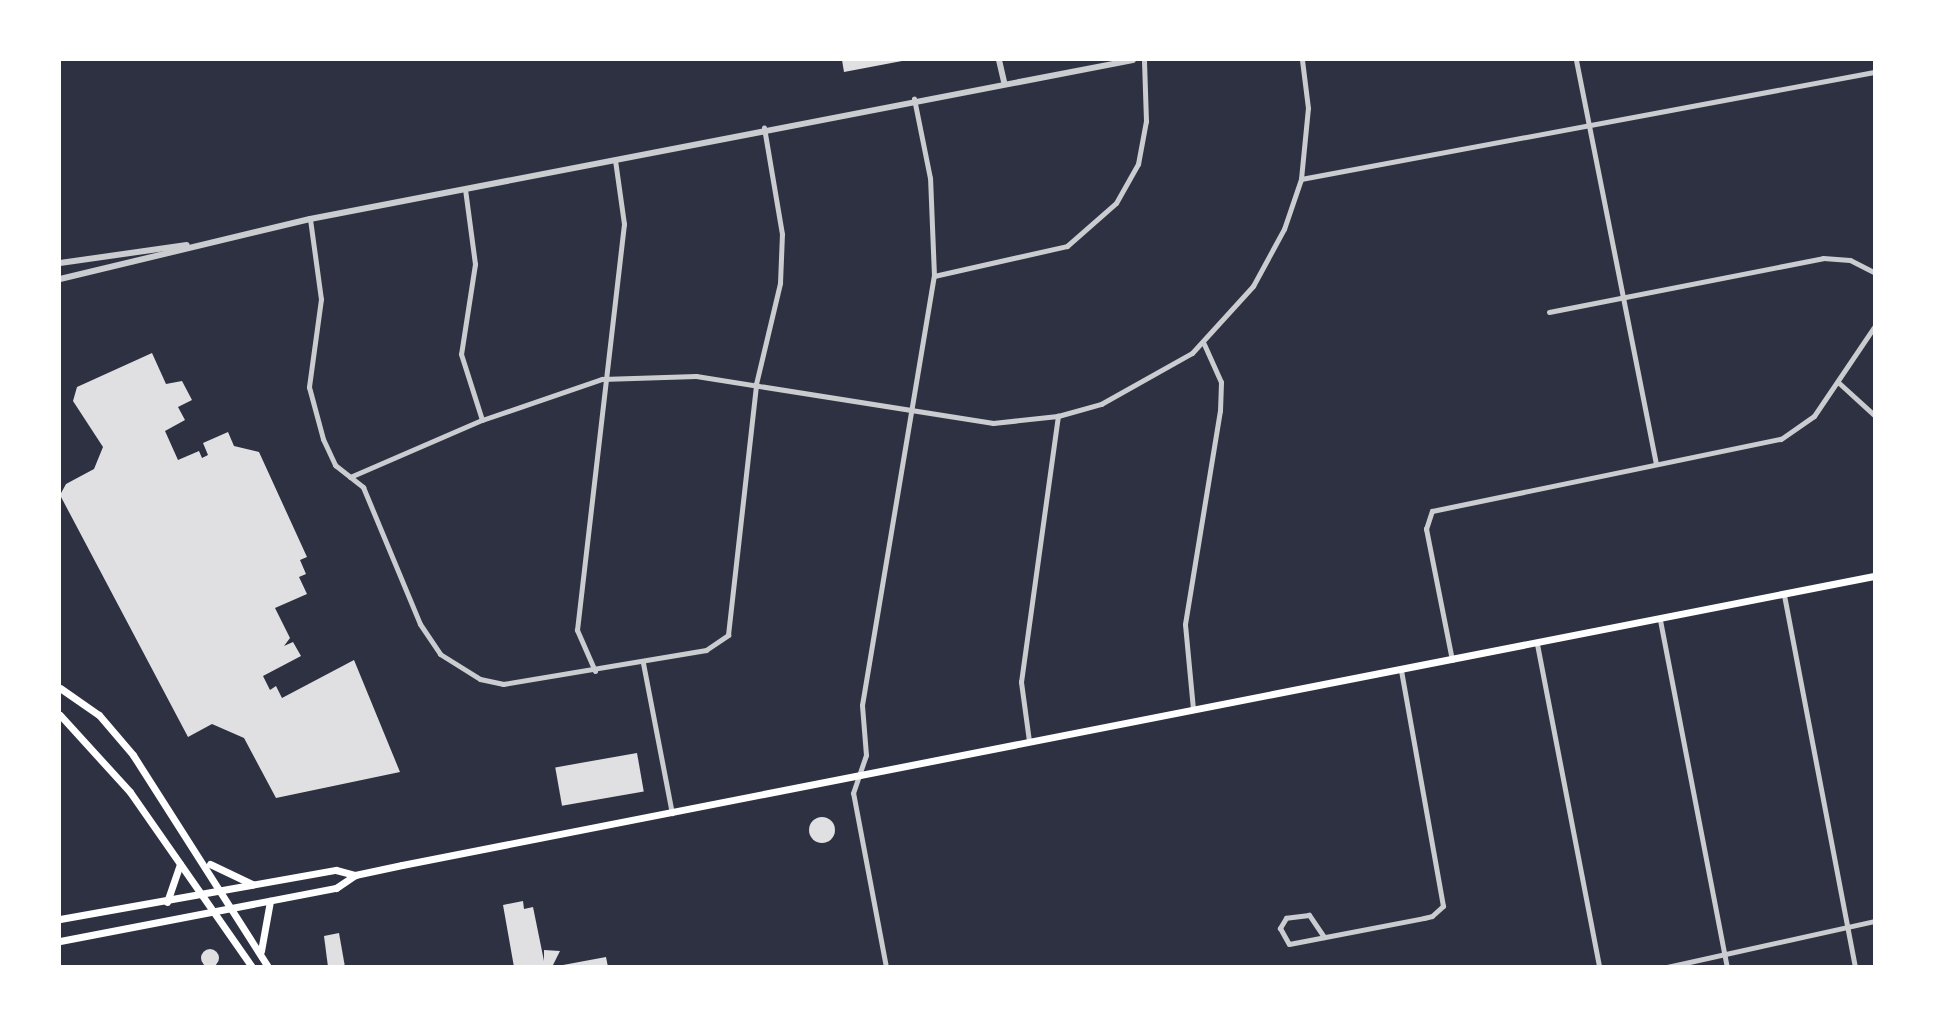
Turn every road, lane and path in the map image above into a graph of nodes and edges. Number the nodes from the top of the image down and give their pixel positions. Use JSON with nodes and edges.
{"nodes":[{"id":1,"x":999,"y":60,"type":"edge"},
{"id":2,"x":1133,"y":60,"type":"edge"},
{"id":3,"x":1144,"y":60,"type":"edge"},
{"id":4,"x":1302,"y":60,"type":"edge"},
{"id":5,"x":1576,"y":60,"type":"edge"},
{"id":6,"x":1874,"y":72,"type":"edge"},
{"id":7,"x":1004,"y":82,"type":"junction"},
{"id":8,"x":914,"y":99,"type":"junction"},
{"id":9,"x":764,"y":128,"type":"junction"},
{"id":10,"x":1588,"y":128,"type":"junction"},
{"id":11,"x":615,"y":160,"type":"junction"},
{"id":12,"x":1301,"y":179,"type":"junction"},
{"id":13,"x":465,"y":189,"type":"junction"},
{"id":14,"x":310,"y":219,"type":"junction"},
{"id":15,"x":187,"y":245,"type":"junction"},
{"id":16,"x":60,"y":263,"type":"edge"},
{"id":17,"x":1874,"y":272,"type":"edge"},
{"id":18,"x":934,"y":276,"type":"junction"},
{"id":19,"x":60,"y":279,"type":"edge"},
{"id":20,"x":1622,"y":298,"type":"junction"},
{"id":21,"x":1549,"y":312,"type":"dead end"},
{"id":22,"x":1874,"y":327,"type":"edge"},
{"id":23,"x":1204,"y":344,"type":"junction"},
{"id":24,"x":602,"y":379,"type":"junction"},
{"id":25,"x":1839,"y":383,"type":"junction"},
{"id":26,"x":756,"y":384,"type":"junction"},
{"id":27,"x":909,"y":412,"type":"junction"},
{"id":28,"x":1874,"y":415,"type":"edge"},
{"id":29,"x":1058,"y":416,"type":"junction"},
{"id":30,"x":482,"y":421,"type":"junction"},
{"id":31,"x":1656,"y":463,"type":"junction"},
{"id":32,"x":350,"y":477,"type":"junction"},
{"id":33,"x":1874,"y":576,"type":"edge"},
{"id":34,"x":1784,"y":595,"type":"junction"},
{"id":35,"x":1660,"y":620,"type":"junction"},
{"id":36,"x":1536,"y":644,"type":"junction"},
{"id":37,"x":1451,"y":660,"type":"junction"},
{"id":38,"x":643,"y":663,"type":"junction"},
{"id":39,"x":1401,"y":670,"type":"junction"},
{"id":40,"x":595,"y":671,"type":"junction"},
{"id":41,"x":60,"y":688,"type":"edge"},
{"id":42,"x":1193,"y":709,"type":"junction"},
{"id":43,"x":60,"y":715,"type":"edge"},
{"id":44,"x":1030,"y":741,"type":"junction"},
{"id":45,"x":861,"y":775,"type":"junction"},
{"id":46,"x":672,"y":813,"type":"junction"},
{"id":47,"x":204,"y":859,"type":"junction"},
{"id":48,"x":181,"y":863,"type":"junction"},
{"id":49,"x":355,"y":875,"type":"junction"},
{"id":50,"x":257,"y":886,"type":"junction"},
{"id":51,"x":225,"y":891,"type":"junction"},
{"id":52,"x":203,"y":895,"type":"junction"},
{"id":53,"x":270,"y":901,"type":"junction"},
{"id":54,"x":167,"y":902,"type":"junction"},
{"id":55,"x":235,"y":908,"type":"junction"},
{"id":56,"x":213,"y":912,"type":"junction"},
{"id":57,"x":60,"y":919,"type":"edge"},
{"id":58,"x":1874,"y":921,"type":"edge"},
{"id":59,"x":1847,"y":926,"type":"junction"},
{"id":60,"x":1324,"y":937,"type":"junction"},
{"id":61,"x":60,"y":941,"type":"edge"},
{"id":62,"x":1724,"y":952,"type":"junction"},
{"id":63,"x":261,"y":955,"type":"junction"},
{"id":64,"x":252,"y":967,"type":"edge"},
{"id":65,"x":268,"y":967,"type":"edge"},
{"id":66,"x":886,"y":967,"type":"edge"},
{"id":67,"x":1599,"y":967,"type":"edge"},
{"id":68,"x":1668,"y":967,"type":"edge"},
{"id":69,"x":1727,"y":967,"type":"edge"},
{"id":70,"x":1855,"y":967,"type":"edge"}],
"edges":[{"from":1,"to":7,"type":"street"},
{"from":2,"to":7,"type":"street"},
{"from":3,"to":18,"type":"street"},
{"from":4,"to":12,"type":"street"},
{"from":5,"to":10,"type":"street"},
{"from":6,"to":10,"type":"street"},
{"from":7,"to":8,"type":"street"},
{"from":8,"to":9,"type":"street"},
{"from":8,"to":18,"type":"street"},
{"from":9,"to":11,"type":"street"},
{"from":9,"to":26,"type":"street"},
{"from":10,"to":12,"type":"street"},
{"from":10,"to":20,"type":"street"},
{"from":11,"to":13,"type":"street"},
{"from":11,"to":24,"type":"street"},
{"from":12,"to":23,"type":"street"},
{"from":13,"to":14,"type":"street"},
{"from":13,"to":30,"type":"street"},
{"from":14,"to":15,"type":"street"},
{"from":14,"to":32,"type":"street"},
{"from":15,"to":16,"type":"street"},
{"from":15,"to":19,"type":"street"},
{"from":17,"to":20,"type":"street"},
{"from":18,"to":27,"type":"street"},
{"from":20,"to":21,"type":"street"},
{"from":20,"to":31,"type":"street"},
{"from":22,"to":25,"type":"street"},
{"from":23,"to":29,"type":"street"},
{"from":23,"to":42,"type":"street"},
{"from":24,"to":26,"type":"street"},
{"from":24,"to":30,"type":"street"},
{"from":24,"to":40,"type":"street"},
{"from":25,"to":28,"type":"street"},
{"from":25,"to":31,"type":"street"},
{"from":26,"to":27,"type":"street"},
{"from":26,"to":38,"type":"street"},
{"from":27,"to":29,"type":"street"},
{"from":27,"to":45,"type":"street"},
{"from":29,"to":44,"type":"street"},
{"from":30,"to":32,"type":"street"},
{"from":31,"to":37,"type":"street"},
{"from":32,"to":40,"type":"street"},
{"from":33,"to":34,"type":"main road"},
{"from":34,"to":35,"type":"main road"},
{"from":34,"to":59,"type":"street"},
{"from":35,"to":36,"type":"main road"},
{"from":35,"to":62,"type":"street"},
{"from":36,"to":37,"type":"main road"},
{"from":36,"to":67,"type":"street"},
{"from":37,"to":39,"type":"main road"},
{"from":38,"to":40,"type":"street"},
{"from":38,"to":46,"type":"street"},
{"from":39,"to":42,"type":"main road"},
{"from":39,"to":60,"type":"street"},
{"from":41,"to":47,"type":"main road"},
{"from":42,"to":44,"type":"main road"},
{"from":43,"to":48,"type":"main road"},
{"from":44,"to":45,"type":"main road"},
{"from":45,"to":46,"type":"main road"},
{"from":45,"to":66,"type":"street"},
{"from":46,"to":49,"type":"main road"},
{"from":47,"to":50,"type":"main road"},
{"from":47,"to":51,"type":"main road"},
{"from":48,"to":52,"type":"main road"},
{"from":48,"to":54,"type":"main road"},
{"from":49,"to":50,"type":"main road"},
{"from":49,"to":53,"type":"main road"},
{"from":50,"to":51,"type":"main road"},
{"from":51,"to":52,"type":"main road"},
{"from":51,"to":55,"type":"main road"},
{"from":52,"to":54,"type":"main road"},
{"from":52,"to":56,"type":"main road"},
{"from":53,"to":55,"type":"main road"},
{"from":53,"to":63,"type":"main road"},
{"from":54,"to":57,"type":"main road"},
{"from":55,"to":56,"type":"main road"},
{"from":55,"to":63,"type":"main road"},
{"from":56,"to":61,"type":"main road"},
{"from":56,"to":64,"type":"main road"},
{"from":58,"to":59,"type":"street"},
{"from":59,"to":62,"type":"street"},
{"from":59,"to":70,"type":"street"},
{"from":60,"to":60,"type":"street"},
{"from":62,"to":68,"type":"street"},
{"from":62,"to":69,"type":"street"},
{"from":63,"to":65,"type":"main road"}]}
